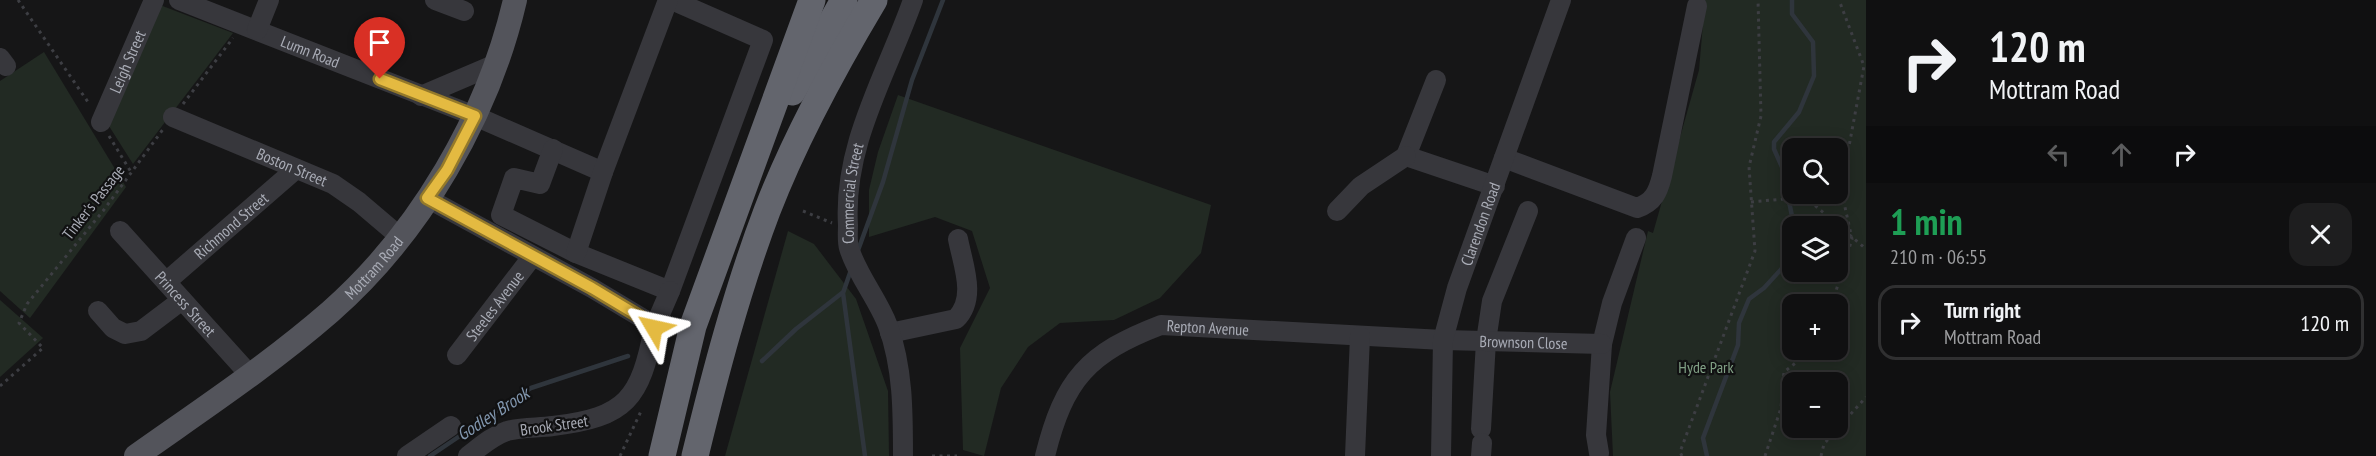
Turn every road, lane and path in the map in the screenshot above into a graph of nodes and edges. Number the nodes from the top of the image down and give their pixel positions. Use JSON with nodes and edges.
{"nodes":[{"id":1,"x":18,"y":0,"type":"edge"},
{"id":2,"x":154,"y":0,"type":"edge"},
{"id":3,"x":179,"y":0,"type":"edge"},
{"id":4,"x":269,"y":0,"type":"edge"},
{"id":5,"x":435,"y":0,"type":"edge"},
{"id":6,"x":515,"y":0,"type":"edge"},
{"id":7,"x":670,"y":0,"type":"edge"},
{"id":8,"x":812,"y":0,"type":"edge"},
{"id":9,"x":844,"y":0,"type":"edge"},
{"id":10,"x":874,"y":0,"type":"edge"},
{"id":11,"x":913,"y":0,"type":"edge"},
{"id":12,"x":1561,"y":0,"type":"edge"},
{"id":13,"x":1758,"y":0,"type":"edge"},
{"id":14,"x":1839,"y":0,"type":"edge"},
{"id":15,"x":1697,"y":6,"type":"dead end"},
{"id":16,"x":464,"y":10,"type":"dead end"},
{"id":17,"x":250,"y":27,"type":"junction"},
{"id":18,"x":496,"y":64,"type":"junction"},
{"id":19,"x":1437,"y":80,"type":"dead end"},
{"id":20,"x":421,"y":96,"type":"junction"},
{"id":21,"x":475,"y":116,"type":"junction"},
{"id":22,"x":173,"y":117,"type":"junction"},
{"id":23,"x":101,"y":122,"type":"junction"},
{"id":24,"x":553,"y":149,"type":"junction"},
{"id":25,"x":1406,"y":156,"type":"junction"},
{"id":26,"x":1504,"y":158,"type":"junction"},
{"id":27,"x":750,"y":166,"type":"junction"},
{"id":28,"x":296,"y":169,"type":"junction"},
{"id":29,"x":131,"y":172,"type":"junction"},
{"id":30,"x":603,"y":172,"type":"junction"},
{"id":31,"x":1495,"y":186,"type":"junction"},
{"id":32,"x":427,"y":198,"type":"junction"},
{"id":33,"x":1751,"y":202,"type":"junction"},
{"id":34,"x":803,"y":211,"type":"dead end"},
{"id":35,"x":1337,"y":211,"type":"dead end"},
{"id":36,"x":1528,"y":211,"type":"dead end"},
{"id":37,"x":848,"y":224,"type":"junction"},
{"id":38,"x":120,"y":231,"type":"dead end"},
{"id":39,"x":399,"y":236,"type":"junction"},
{"id":40,"x":1636,"y":238,"type":"dead end"},
{"id":41,"x":958,"y":239,"type":"dead end"},
{"id":42,"x":1852,"y":239,"type":"junction"},
{"id":43,"x":1866,"y":249,"type":"edge"},
{"id":44,"x":576,"y":253,"type":"junction"},
{"id":45,"x":532,"y":257,"type":"junction"},
{"id":46,"x":166,"y":282,"type":"junction"},
{"id":47,"x":670,"y":291,"type":"junction"},
{"id":48,"x":1835,"y":294,"type":"edge"},
{"id":49,"x":182,"y":300,"type":"junction"},
{"id":50,"x":98,"y":312,"type":"dead end"},
{"id":51,"x":654,"y":328,"type":"junction"},
{"id":52,"x":890,"y":333,"type":"junction"},
{"id":53,"x":1360,"y":336,"type":"junction"},
{"id":54,"x":1443,"y":340,"type":"junction"},
{"id":55,"x":1486,"y":341,"type":"junction"},
{"id":56,"x":1602,"y":344,"type":"junction"},
{"id":57,"x":457,"y":355,"type":"dead end"},
{"id":58,"x":1799,"y":360,"type":"edge"},
{"id":59,"x":250,"y":375,"type":"junction"},
{"id":60,"x":0,"y":386,"type":"edge"},
{"id":61,"x":1866,"y":397,"type":"edge"},
{"id":62,"x":451,"y":426,"type":"dead end"},
{"id":63,"x":1481,"y":443,"type":"edge"},
{"id":64,"x":1599,"y":453,"type":"dead end"},
{"id":65,"x":136,"y":456,"type":"edge"},
{"id":66,"x":407,"y":456,"type":"edge"},
{"id":67,"x":468,"y":456,"type":"edge"},
{"id":68,"x":662,"y":456,"type":"edge"},
{"id":69,"x":695,"y":456,"type":"edge"},
{"id":70,"x":903,"y":456,"type":"edge"},
{"id":71,"x":932,"y":456,"type":"edge"},
{"id":72,"x":957,"y":456,"type":"edge"},
{"id":73,"x":1045,"y":456,"type":"edge"},
{"id":74,"x":1355,"y":456,"type":"edge"},
{"id":75,"x":1441,"y":456,"type":"edge"},
{"id":76,"x":1682,"y":456,"type":"edge"},
{"id":77,"x":1765,"y":456,"type":"edge"},
{"id":78,"x":1821,"y":456,"type":"edge"}],
"edges":[{"from":1,"to":23,"type":"path"},
{"from":2,"to":23,"type":"street","name":"Leigh Street"},
{"from":3,"to":17,"type":"street","name":"Lumn Road"},
{"from":4,"to":17,"type":"street"},
{"from":5,"to":16,"type":"street"},
{"from":6,"to":18,"type":"main road","name":"Mottram Road"},
{"from":7,"to":30,"type":"street"},
{"from":7,"to":47,"type":"street","name":"Brook Street"},
{"from":8,"to":27,"type":"highway"},
{"from":9,"to":27,"type":"highway"},
{"from":10,"to":69,"type":"highway"},
{"from":11,"to":37,"type":"street","name":"Commercial Street"},
{"from":12,"to":26,"type":"street","name":"Clarendon Road"},
{"from":13,"to":33,"type":"path"},
{"from":14,"to":42,"type":"path"},
{"from":15,"to":26,"type":"street"},
{"from":17,"to":20,"type":"street","name":"Lumn Road"},
{"from":17,"to":22,"type":"path","name":"Tinker's Passage"},
{"from":18,"to":20,"type":"street"},
{"from":18,"to":21,"type":"main road","name":"Mottram Road"},
{"from":19,"to":25,"type":"street"},
{"from":20,"to":21,"type":"street","name":"Lumn Road"},
{"from":21,"to":24,"type":"street","name":"Lumn Road"},
{"from":21,"to":32,"type":"main road","name":"Mottram Road"},
{"from":22,"to":28,"type":"street","name":"Boston Street"},
{"from":22,"to":29,"type":"path","name":"Tinker's Passage"},
{"from":23,"to":29,"type":"path"},
{"from":24,"to":30,"type":"street","name":"Lumn Road"},
{"from":24,"to":44,"type":"street"},
{"from":25,"to":31,"type":"street"},
{"from":25,"to":35,"type":"street"},
{"from":26,"to":31,"type":"street","name":"Clarendon Road"},
{"from":27,"to":68,"type":"highway"},
{"from":28,"to":39,"type":"street","name":"Boston Street"},
{"from":28,"to":46,"type":"street","name":"Richmond Street"},
{"from":29,"to":60,"type":"path","name":"Tinker's Passage"},
{"from":30,"to":44,"type":"street"},
{"from":31,"to":54,"type":"street","name":"Clarendon Road"},
{"from":32,"to":39,"type":"main road","name":"Mottram Road"},
{"from":32,"to":45,"type":"street"},
{"from":33,"to":42,"type":"path"},
{"from":33,"to":76,"type":"path"},
{"from":34,"to":37,"type":"path"},
{"from":36,"to":55,"type":"street"},
{"from":37,"to":52,"type":"street","name":"Commercial Street"},
{"from":38,"to":46,"type":"street","name":"Princess Street"},
{"from":39,"to":59,"type":"main road","name":"Mottram Road"},
{"from":40,"to":56,"type":"street"},
{"from":41,"to":52,"type":"street"},
{"from":42,"to":43,"type":"path"},
{"from":42,"to":48,"type":"path"},
{"from":44,"to":47,"type":"street"},
{"from":45,"to":51,"type":"street"},
{"from":45,"to":57,"type":"street","name":"Steeles Avenue"},
{"from":46,"to":49,"type":"street","name":"Princess Street"},
{"from":47,"to":51,"type":"street","name":"Brook Street"},
{"from":49,"to":50,"type":"street"},
{"from":49,"to":59,"type":"street","name":"Princess Street"},
{"from":51,"to":67,"type":"street","name":"Brook Street"},
{"from":52,"to":70,"type":"street","name":"Commercial Street"},
{"from":53,"to":54,"type":"street","name":"Repton Avenue"},
{"from":53,"to":73,"type":"street","name":"Repton Avenue"},
{"from":53,"to":74,"type":"street"},
{"from":54,"to":55,"type":"street","name":"Brownson Close"},
{"from":54,"to":75,"type":"street","name":"Clarendon Road"},
{"from":55,"to":56,"type":"street","name":"Brownson Close"},
{"from":55,"to":63,"type":"street"},
{"from":56,"to":64,"type":"street"},
{"from":58,"to":77,"type":"path"},
{"from":59,"to":65,"type":"main road","name":"Mottram Road"},
{"from":61,"to":78,"type":"path"},
{"from":62,"to":66,"type":"street"},
{"from":71,"to":72,"type":"path"}]}
